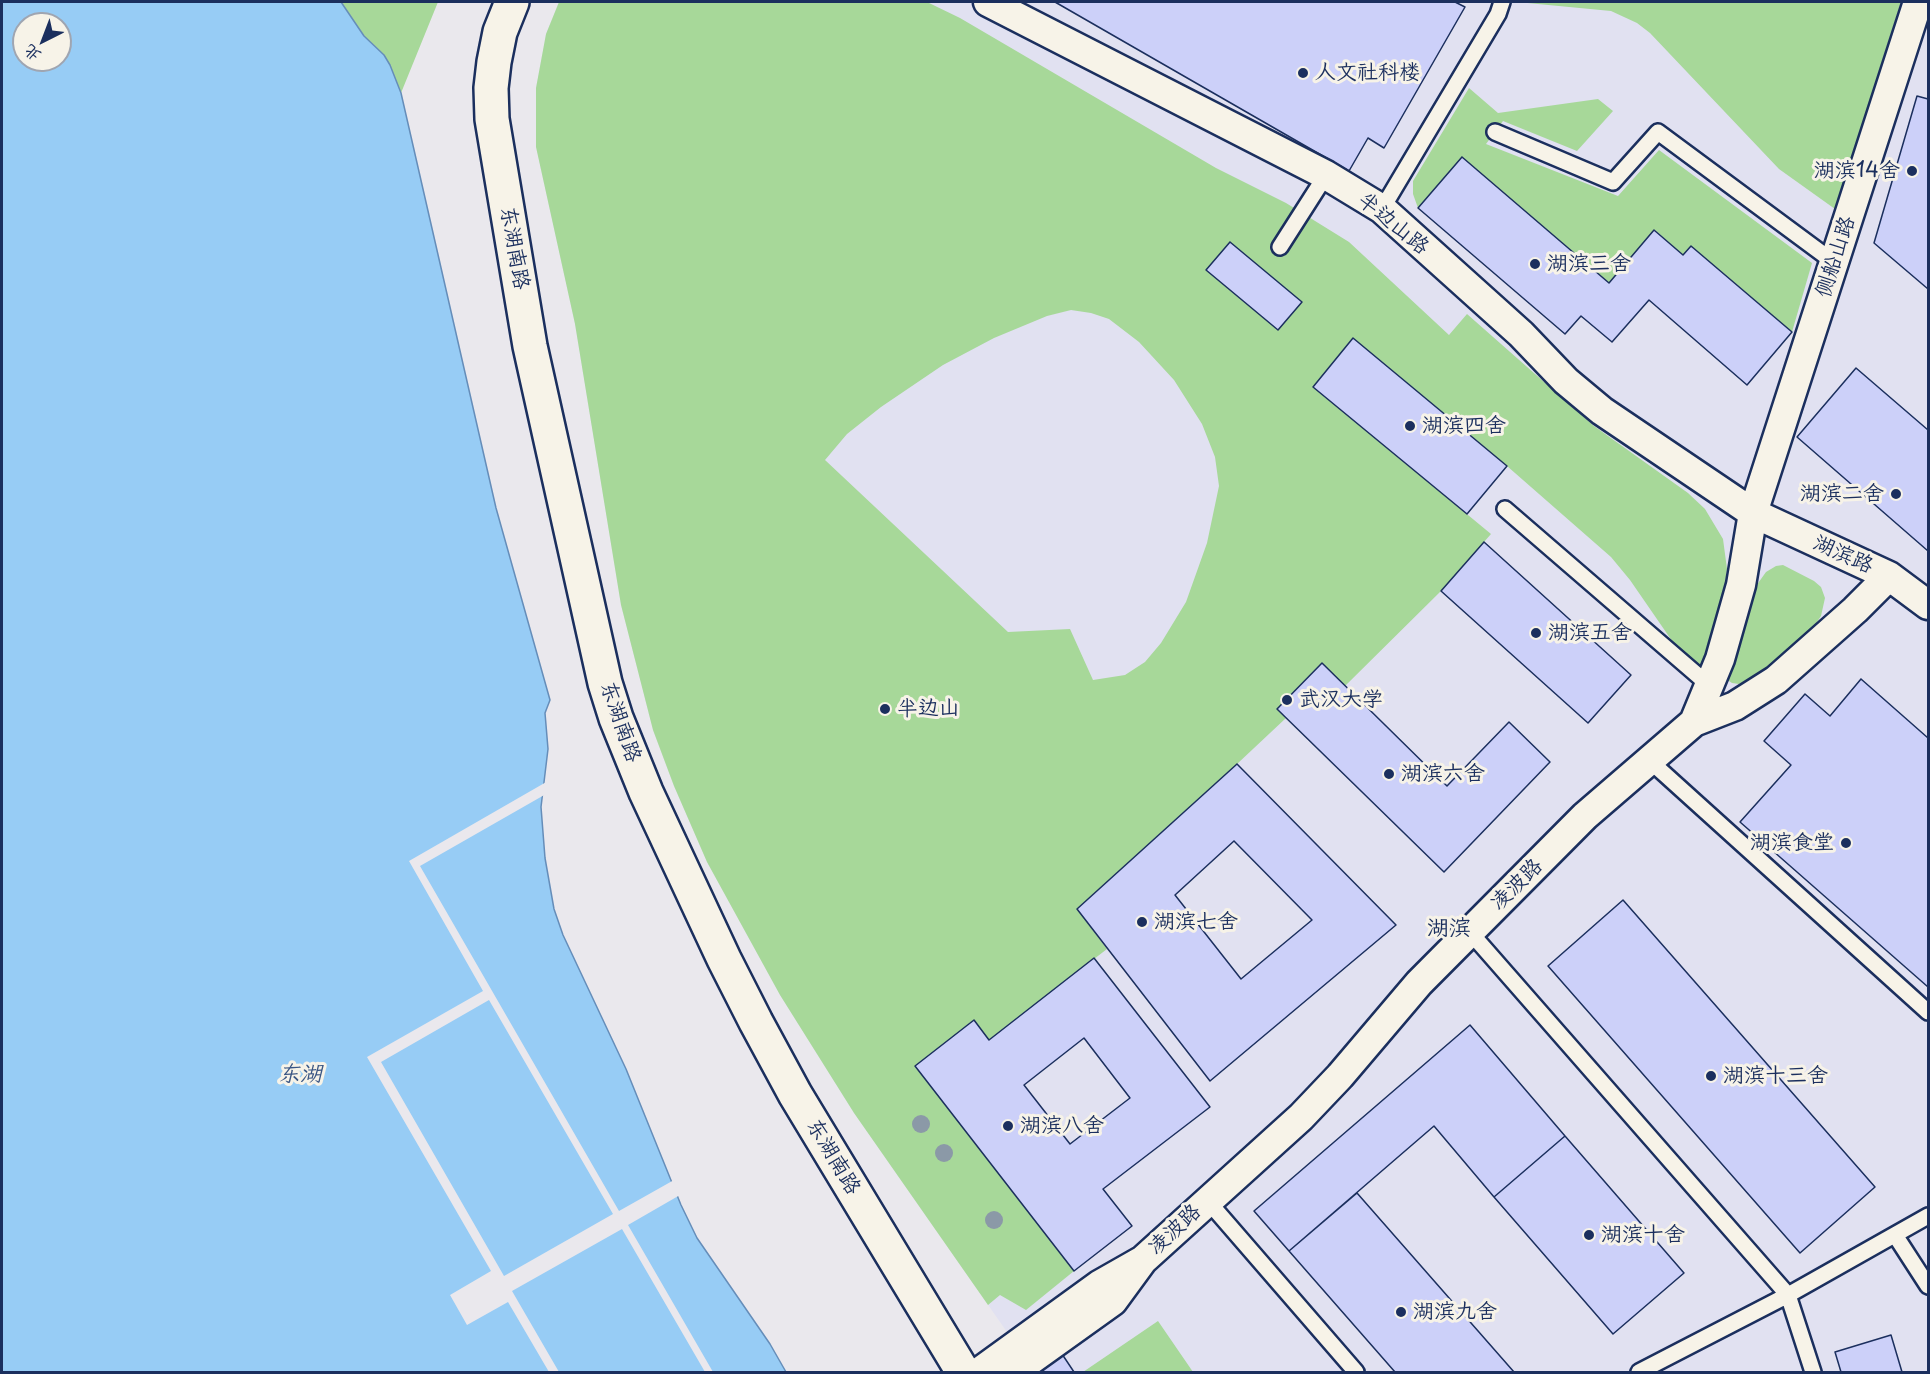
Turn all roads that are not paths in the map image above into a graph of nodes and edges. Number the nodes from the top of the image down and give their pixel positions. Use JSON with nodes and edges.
{"nodes":[{"id":1,"x":512,"y":2,"type":"edge"},
{"id":2,"x":988,"y":2,"type":"edge"},
{"id":3,"x":1502,"y":2,"type":"edge"},
{"id":4,"x":1918,"y":2,"type":"edge"},
{"id":5,"x":1495,"y":132,"type":"dead end"},
{"id":6,"x":1326,"y":175,"type":"junction"},
{"id":7,"x":1382,"y":209,"type":"junction"},
{"id":8,"x":1280,"y":248,"type":"dead end"},
{"id":9,"x":1834,"y":263,"type":"junction"},
{"id":10,"x":1505,"y":509,"type":"dead end"},
{"id":11,"x":1753,"y":513,"type":"junction"},
{"id":12,"x":1889,"y":576,"type":"junction"},
{"id":13,"x":1929,"y":605,"type":"edge"},
{"id":14,"x":1710,"y":686,"type":"junction"},
{"id":15,"x":1694,"y":722,"type":"junction"},
{"id":16,"x":1649,"y":760,"type":"junction"},
{"id":17,"x":1470,"y":932,"type":"junction"},
{"id":18,"x":1929,"y":1012,"type":"edge"},
{"id":19,"x":1207,"y":1200,"type":"junction"},
{"id":20,"x":1929,"y":1216,"type":"edge"},
{"id":21,"x":1895,"y":1235,"type":"junction"},
{"id":22,"x":1143,"y":1260,"type":"junction"},
{"id":23,"x":1929,"y":1286,"type":"edge"},
{"id":24,"x":1788,"y":1295,"type":"junction"},
{"id":25,"x":963,"y":1372,"type":"edge"},
{"id":26,"x":979,"y":1372,"type":"edge"},
{"id":27,"x":1014,"y":1372,"type":"edge"},
{"id":28,"x":1356,"y":1372,"type":"edge"},
{"id":29,"x":1639,"y":1372,"type":"edge"},
{"id":30,"x":1813,"y":1372,"type":"edge"}],
"edges":[{"from":1,"to":25,"type":"street","name":"东湖南路"},
{"from":2,"to":6,"type":"street","name":"半边山路"},
{"from":3,"to":7,"type":"lane"},
{"from":4,"to":9,"type":"street","name":"侧船山路"},
{"from":5,"to":9,"type":"lane"},
{"from":6,"to":7,"type":"street","name":"半边山路"},
{"from":6,"to":8,"type":"lane"},
{"from":7,"to":11,"type":"street","name":"半边山路"},
{"from":9,"to":11,"type":"street","name":"侧船山路"},
{"from":10,"to":14,"type":"lane"},
{"from":11,"to":12,"type":"street","name":"湖滨路"},
{"from":11,"to":14,"type":"street","name":"凌波路"},
{"from":12,"to":13,"type":"street","name":"湖滨路"},
{"from":12,"to":15,"type":"street"},
{"from":14,"to":15,"type":"street","name":"凌波路"},
{"from":15,"to":16,"type":"street","name":"凌波路"},
{"from":16,"to":17,"type":"street","name":"凌波路"},
{"from":16,"to":18,"type":"lane"},
{"from":17,"to":19,"type":"street","name":"凌波路"},
{"from":17,"to":24,"type":"lane"},
{"from":19,"to":22,"type":"street","name":"凌波路"},
{"from":19,"to":28,"type":"lane"},
{"from":20,"to":21,"type":"lane"},
{"from":21,"to":23,"type":"lane"},
{"from":21,"to":24,"type":"lane"},
{"from":22,"to":26,"type":"street","name":"凌波路"},
{"from":22,"to":27,"type":"street","name":"凌波路"},
{"from":24,"to":29,"type":"lane"},
{"from":24,"to":30,"type":"lane"}]}
